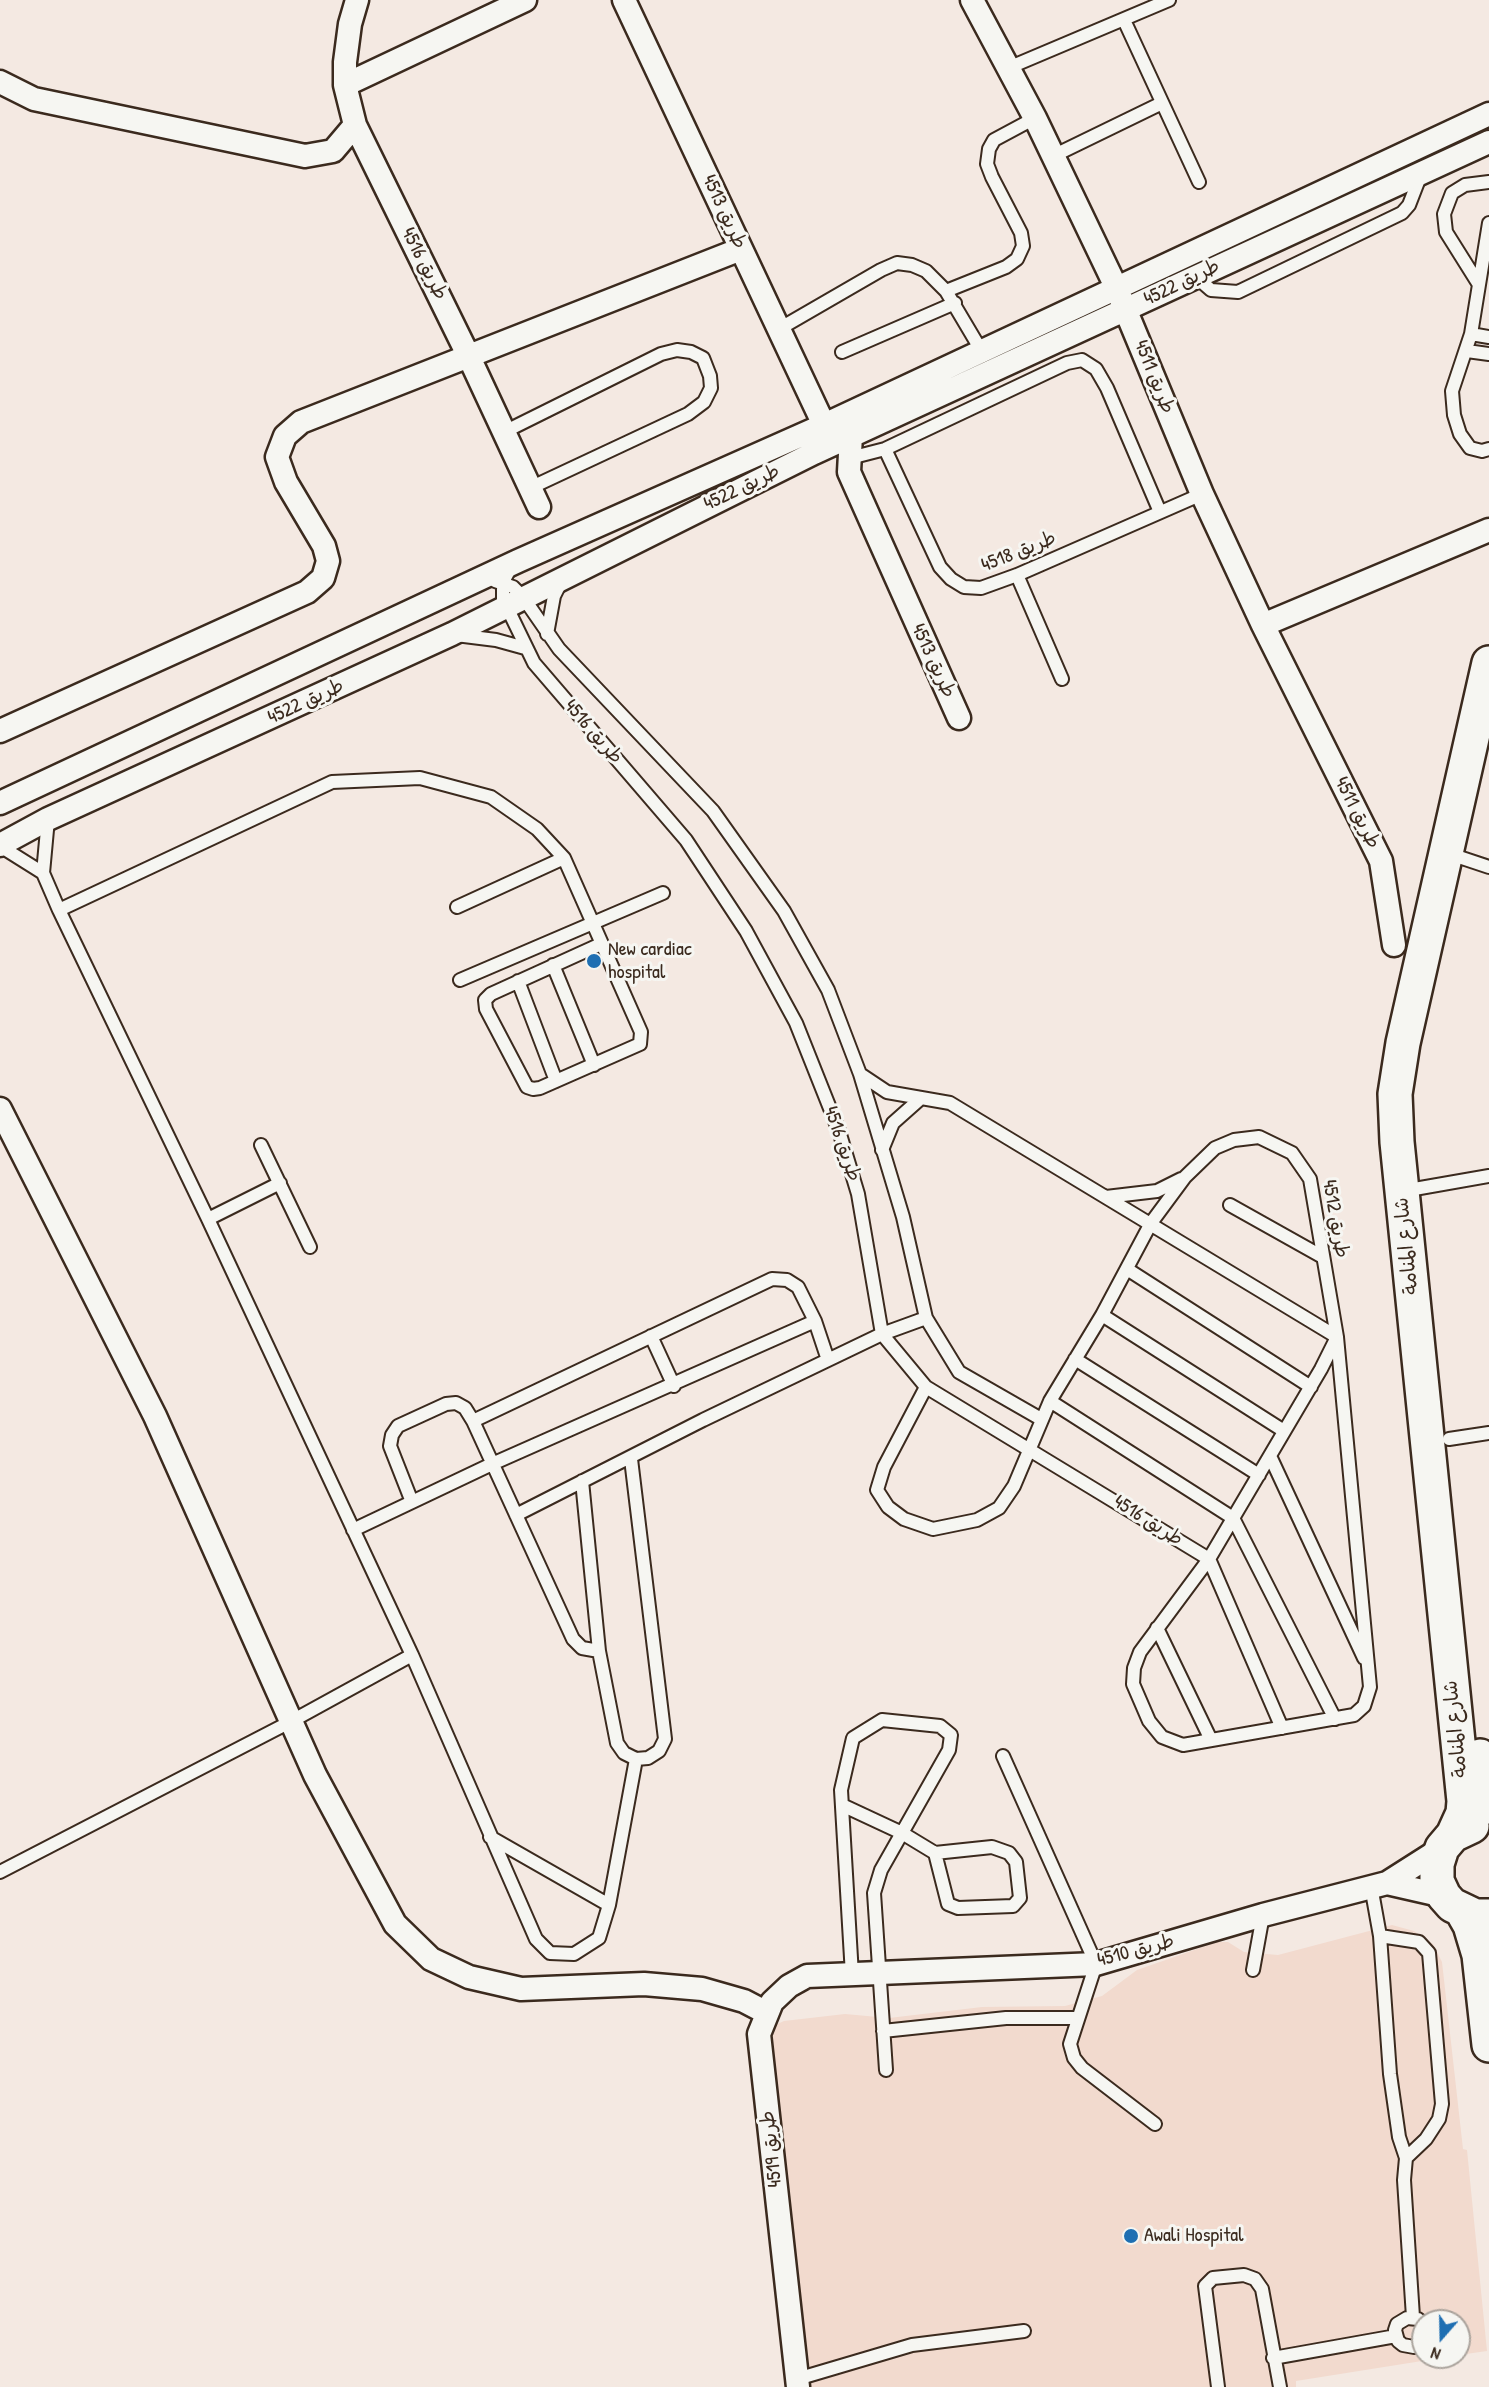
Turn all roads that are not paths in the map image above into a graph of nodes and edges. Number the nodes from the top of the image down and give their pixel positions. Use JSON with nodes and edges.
{"nodes":[{"id":1,"x":357,"y":0,"type":"edge"},
{"id":2,"x":525,"y":0,"type":"edge"},
{"id":3,"x":624,"y":0,"type":"edge"},
{"id":4,"x":972,"y":0,"type":"edge"},
{"id":5,"x":1169,"y":0,"type":"edge"},
{"id":6,"x":1124,"y":20,"type":"junction"},
{"id":7,"x":1008,"y":68,"type":"junction"},
{"id":8,"x":0,"y":82,"type":"edge"},
{"id":9,"x":345,"y":85,"type":"junction"},
{"id":10,"x":1162,"y":102,"type":"junction"},
{"id":11,"x":1489,"y":114,"type":"edge"},
{"id":12,"x":1035,"y":118,"type":"junction"},
{"id":13,"x":355,"y":125,"type":"junction"},
{"id":14,"x":1489,"y":142,"type":"edge"},
{"id":15,"x":1053,"y":156,"type":"junction"},
{"id":16,"x":1422,"y":171,"type":"junction"},
{"id":17,"x":1199,"y":182,"type":"dead end"},
{"id":18,"x":1489,"y":182,"type":"edge"},
{"id":19,"x":1489,"y":224,"type":"edge"},
{"id":20,"x":741,"y":249,"type":"junction"},
{"id":21,"x":1195,"y":276,"type":"junction"},
{"id":22,"x":1478,"y":283,"type":"junction"},
{"id":23,"x":1116,"y":287,"type":"junction"},
{"id":24,"x":946,"y":291,"type":"junction"},
{"id":25,"x":955,"y":303,"type":"junction"},
{"id":26,"x":1126,"y":310,"type":"junction"},
{"id":27,"x":779,"y":329,"type":"junction"},
{"id":28,"x":1471,"y":334,"type":"junction"},
{"id":29,"x":1489,"y":337,"type":"edge"},
{"id":30,"x":981,"y":350,"type":"junction"},
{"id":31,"x":1467,"y":351,"type":"junction"},
{"id":32,"x":842,"y":352,"type":"dead end"},
{"id":33,"x":1489,"y":354,"type":"edge"},
{"id":34,"x":469,"y":357,"type":"junction"},
{"id":35,"x":824,"y":424,"type":"junction"},
{"id":36,"x":504,"y":432,"type":"junction"},
{"id":37,"x":851,"y":435,"type":"junction"},
{"id":38,"x":885,"y":449,"type":"junction"},
{"id":39,"x":1489,"y":449,"type":"edge"},
{"id":40,"x":814,"y":453,"type":"junction"},
{"id":41,"x":849,"y":465,"type":"junction"},
{"id":42,"x":1202,"y":494,"type":"junction"},
{"id":43,"x":534,"y":498,"type":"joint"},
{"id":44,"x":1160,"y":512,"type":"junction"},
{"id":45,"x":1489,"y":530,"type":"edge"},
{"id":46,"x":518,"y":561,"type":"junction"},
{"id":47,"x":1017,"y":575,"type":"junction"},
{"id":48,"x":563,"y":577,"type":"junction"},
{"id":49,"x":474,"y":582,"type":"junction"},
{"id":50,"x":503,"y":582,"type":"junction"},
{"id":51,"x":515,"y":601,"type":"junction"},
{"id":52,"x":1263,"y":625,"type":"junction"},
{"id":53,"x":452,"y":634,"type":"junction"},
{"id":54,"x":547,"y":634,"type":"junction"},
{"id":55,"x":525,"y":648,"type":"junction"},
{"id":56,"x":1489,"y":663,"type":"edge"},
{"id":57,"x":1062,"y":679,"type":"dead end"},
{"id":58,"x":959,"y":718,"type":"dead end"},
{"id":59,"x":0,"y":731,"type":"edge"},
{"id":60,"x":1489,"y":760,"type":"edge"},
{"id":61,"x":0,"y":803,"type":"edge"},
{"id":62,"x":48,"y":819,"type":"junction"},
{"id":63,"x":0,"y":845,"type":"edge"},
{"id":64,"x":564,"y":858,"type":"junction"},
{"id":65,"x":1467,"y":859,"type":"edge"},
{"id":66,"x":43,"y":873,"type":"junction"},
{"id":67,"x":663,"y":893,"type":"dead end"},
{"id":68,"x":457,"y":907,"type":"dead end"},
{"id":69,"x":59,"y":910,"type":"junction"},
{"id":70,"x":591,"y":924,"type":"junction"},
{"id":71,"x":601,"y":944,"type":"junction"},
{"id":72,"x":1394,"y":945,"type":"dead end"},
{"id":73,"x":553,"y":965,"type":"junction"},
{"id":74,"x":460,"y":980,"type":"dead end"},
{"id":75,"x":518,"y":981,"type":"junction"},
{"id":76,"x":594,"y":1065,"type":"junction"},
{"id":77,"x":860,"y":1074,"type":"junction"},
{"id":78,"x":556,"y":1081,"type":"junction"},
{"id":79,"x":920,"y":1099,"type":"junction"},
{"id":80,"x":1,"y":1113,"type":"edge"},
{"id":81,"x":261,"y":1145,"type":"dead end"},
{"id":82,"x":882,"y":1150,"type":"junction"},
{"id":83,"x":1489,"y":1176,"type":"edge"},
{"id":84,"x":1185,"y":1177,"type":"junction"},
{"id":85,"x":280,"y":1183,"type":"junction"},
{"id":86,"x":1413,"y":1190,"type":"junction"},
{"id":87,"x":1107,"y":1197,"type":"junction"},
{"id":88,"x":1230,"y":1205,"type":"dead end"},
{"id":89,"x":208,"y":1219,"type":"junction"},
{"id":90,"x":1151,"y":1223,"type":"junction"},
{"id":91,"x":310,"y":1247,"type":"dead end"},
{"id":92,"x":1321,"y":1256,"type":"junction"},
{"id":93,"x":1127,"y":1269,"type":"junction"},
{"id":94,"x":1102,"y":1315,"type":"junction"},
{"id":95,"x":926,"y":1318,"type":"junction"},
{"id":96,"x":815,"y":1321,"type":"junction"},
{"id":97,"x":882,"y":1334,"type":"junction"},
{"id":98,"x":651,"y":1336,"type":"junction"},
{"id":99,"x":1337,"y":1337,"type":"junction"},
{"id":100,"x":1075,"y":1359,"type":"junction"},
{"id":101,"x":828,"y":1360,"type":"junction"},
{"id":102,"x":674,"y":1386,"type":"junction"},
{"id":103,"x":926,"y":1386,"type":"junction"},
{"id":104,"x":1311,"y":1387,"type":"junction"},
{"id":105,"x":1050,"y":1401,"type":"junction"},
{"id":106,"x":1041,"y":1419,"type":"junction"},
{"id":107,"x":473,"y":1421,"type":"junction"},
{"id":108,"x":1284,"y":1431,"type":"junction"},
{"id":109,"x":1489,"y":1434,"type":"edge"},
{"id":110,"x":1449,"y":1439,"type":"junction"},
{"id":111,"x":1029,"y":1447,"type":"junction"},
{"id":112,"x":1270,"y":1456,"type":"junction"},
{"id":113,"x":631,"y":1459,"type":"junction"},
{"id":114,"x":492,"y":1464,"type":"junction"},
{"id":115,"x":1259,"y":1475,"type":"junction"},
{"id":116,"x":582,"y":1481,"type":"junction"},
{"id":117,"x":412,"y":1502,"type":"junction"},
{"id":118,"x":516,"y":1515,"type":"junction"},
{"id":119,"x":1233,"y":1518,"type":"junction"},
{"id":120,"x":353,"y":1530,"type":"junction"},
{"id":121,"x":1209,"y":1559,"type":"junction"},
{"id":122,"x":1157,"y":1628,"type":"junction"},
{"id":123,"x":599,"y":1651,"type":"junction"},
{"id":124,"x":412,"y":1655,"type":"junction"},
{"id":125,"x":1368,"y":1667,"type":"junction"},
{"id":126,"x":1335,"y":1719,"type":"junction"},
{"id":127,"x":290,"y":1722,"type":"junction"},
{"id":128,"x":1282,"y":1728,"type":"junction"},
{"id":129,"x":1211,"y":1740,"type":"junction"},
{"id":130,"x":1003,"y":1756,"type":"dead end"},
{"id":131,"x":636,"y":1759,"type":"junction"},
{"id":132,"x":842,"y":1805,"type":"junction"},
{"id":133,"x":1489,"y":1807,"type":"edge"},
{"id":134,"x":1489,"y":1825,"type":"edge"},
{"id":135,"x":902,"y":1833,"type":"junction"},
{"id":136,"x":490,"y":1837,"type":"junction"},
{"id":137,"x":1448,"y":1841,"type":"junction"},
{"id":138,"x":934,"y":1853,"type":"junction"},
{"id":139,"x":0,"y":1872,"type":"edge"},
{"id":140,"x":1379,"y":1885,"type":"junction"},
{"id":141,"x":609,"y":1905,"type":"junction"},
{"id":142,"x":1465,"y":1908,"type":"edge"},
{"id":143,"x":1263,"y":1915,"type":"junction"},
{"id":144,"x":1380,"y":1936,"type":"junction"},
{"id":145,"x":1096,"y":1964,"type":"junction"},
{"id":146,"x":1253,"y":1970,"type":"dead end"},
{"id":147,"x":880,"y":1974,"type":"junction"},
{"id":148,"x":852,"y":1975,"type":"junction"},
{"id":149,"x":767,"y":2013,"type":"junction"},
{"id":150,"x":1078,"y":2018,"type":"junction"},
{"id":151,"x":883,"y":2031,"type":"junction"},
{"id":152,"x":1489,"y":2045,"type":"edge"},
{"id":153,"x":886,"y":2070,"type":"dead end"},
{"id":154,"x":1155,"y":2124,"type":"dead end"},
{"id":155,"x":1406,"y":2158,"type":"junction"},
{"id":156,"x":1417,"y":2309,"type":"edge"},
{"id":157,"x":1411,"y":2319,"type":"edge"},
{"id":158,"x":1024,"y":2331,"type":"dead end"},
{"id":159,"x":1396,"y":2336,"type":"junction"},
{"id":160,"x":1411,"y":2347,"type":"edge"},
{"id":161,"x":1273,"y":2358,"type":"junction"},
{"id":162,"x":798,"y":2383,"type":"edge"},
{"id":163,"x":1218,"y":2387,"type":"edge"},
{"id":164,"x":1280,"y":2387,"type":"edge"}],
"edges":[{"from":1,"to":9,"type":"street","name":"طريق 4516"},
{"from":2,"to":9,"type":"street"},
{"from":3,"to":20,"type":"street","name":"طريق 4513"},
{"from":4,"to":7,"type":"street","name":"طريق 4511"},
{"from":5,"to":6,"type":"lane"},
{"from":6,"to":7,"type":"lane"},
{"from":6,"to":10,"type":"lane"},
{"from":7,"to":12,"type":"street","name":"طريق 4511"},
{"from":8,"to":13,"type":"street"},
{"from":9,"to":13,"type":"street","name":"طريق 4516"},
{"from":10,"to":15,"type":"lane"},
{"from":10,"to":17,"type":"lane"},
{"from":11,"to":23,"type":"street","name":"طريق 4522"},
{"from":12,"to":15,"type":"street","name":"طريق 4511"},
{"from":12,"to":24,"type":"lane"},
{"from":13,"to":34,"type":"street","name":"طريق 4516"},
{"from":14,"to":16,"type":"street","name":"طريق 4522"},
{"from":15,"to":23,"type":"street","name":"طريق 4511"},
{"from":16,"to":21,"type":"street","name":"طريق 4522"},
{"from":16,"to":21,"type":"lane"},
{"from":18,"to":22,"type":"lane"},
{"from":19,"to":22,"type":"lane"},
{"from":20,"to":27,"type":"street","name":"طريق 4513"},
{"from":20,"to":34,"type":"street"},
{"from":21,"to":26,"type":"street","name":"طريق 4522"},
{"from":22,"to":28,"type":"lane"},
{"from":23,"to":26,"type":"street","name":"طريق 4511"},
{"from":23,"to":30,"type":"street","name":"طريق 4522"},
{"from":24,"to":25,"type":"lane"},
{"from":24,"to":27,"type":"lane"},
{"from":25,"to":30,"type":"lane"},
{"from":25,"to":32,"type":"lane"},
{"from":26,"to":37,"type":"street","name":"طريق 4522"},
{"from":26,"to":42,"type":"street","name":"طريق 4511"},
{"from":27,"to":35,"type":"street","name":"طريق 4513"},
{"from":28,"to":29,"type":"lane"},
{"from":28,"to":31,"type":"lane"},
{"from":30,"to":35,"type":"street","name":"طريق 4522"},
{"from":31,"to":33,"type":"lane"},
{"from":31,"to":39,"type":"lane"},
{"from":34,"to":36,"type":"street","name":"طريق 4516"},
{"from":34,"to":59,"type":"street"},
{"from":35,"to":46,"type":"street","name":"طريق 4522"},
{"from":36,"to":43,"type":"street","name":"طريق 4516"},
{"from":36,"to":43,"type":"lane"},
{"from":37,"to":40,"type":"street","name":"طريق 4522"},
{"from":37,"to":41,"type":"street","name":"طريق 4513"},
{"from":38,"to":41,"type":"lane"},
{"from":38,"to":44,"type":"lane"},
{"from":38,"to":47,"type":"lane","name":"طريق 4518"},
{"from":40,"to":41,"type":"street"},
{"from":40,"to":48,"type":"street","name":"طريق 4522"},
{"from":41,"to":58,"type":"street","name":"طريق 4513"},
{"from":42,"to":44,"type":"lane","name":"طريق 4518"},
{"from":42,"to":52,"type":"street","name":"طريق 4511"},
{"from":44,"to":47,"type":"lane","name":"طريق 4518"},
{"from":45,"to":52,"type":"street"},
{"from":46,"to":49,"type":"street","name":"طريق 4522"},
{"from":46,"to":50,"type":"lane"},
{"from":47,"to":57,"type":"lane"},
{"from":48,"to":51,"type":"street","name":"طريق 4522"},
{"from":48,"to":54,"type":"lane"},
{"from":49,"to":50,"type":"lane"},
{"from":49,"to":61,"type":"street","name":"طريق 4522"},
{"from":50,"to":51,"type":"lane","name":"طريق 4516"},
{"from":50,"to":51,"type":"lane","name":"طريق 4516"},
{"from":51,"to":53,"type":"street","name":"طريق 4522"},
{"from":51,"to":54,"type":"lane","name":"طريق 4516"},
{"from":51,"to":55,"type":"lane","name":"طريق 4516"},
{"from":52,"to":72,"type":"street","name":"طريق 4511"},
{"from":53,"to":55,"type":"lane"},
{"from":53,"to":62,"type":"street","name":"طريق 4522"},
{"from":54,"to":77,"type":"lane","name":"طريق 4516"},
{"from":55,"to":97,"type":"lane","name":"طريق 4516"},
{"from":56,"to":65,"type":"street","name":"شارع المنامة"},
{"from":60,"to":65,"type":"street","name":"شارع المنامة"},
{"from":62,"to":63,"type":"street","name":"طريق 4522"},
{"from":62,"to":66,"type":"lane"},
{"from":63,"to":66,"type":"lane"},
{"from":64,"to":68,"type":"lane"},
{"from":64,"to":69,"type":"lane"},
{"from":64,"to":70,"type":"lane"},
{"from":65,"to":86,"type":"street","name":"شارع المنامة"},
{"from":66,"to":69,"type":"lane"},
{"from":67,"to":70,"type":"lane"},
{"from":69,"to":89,"type":"lane"},
{"from":70,"to":71,"type":"lane"},
{"from":70,"to":74,"type":"lane"},
{"from":71,"to":73,"type":"lane"},
{"from":71,"to":76,"type":"lane"},
{"from":73,"to":75,"type":"lane"},
{"from":73,"to":76,"type":"lane"},
{"from":75,"to":78,"type":"lane"},
{"from":75,"to":78,"type":"lane"},
{"from":76,"to":78,"type":"lane"},
{"from":77,"to":79,"type":"lane"},
{"from":77,"to":82,"type":"lane","name":"طريق 4516"},
{"from":79,"to":82,"type":"lane"},
{"from":79,"to":87,"type":"lane"},
{"from":80,"to":127,"type":"street"},
{"from":81,"to":85,"type":"lane"},
{"from":82,"to":95,"type":"lane","name":"طريق 4516"},
{"from":83,"to":86,"type":"lane"},
{"from":84,"to":87,"type":"lane"},
{"from":84,"to":90,"type":"lane","name":"طريق 4512"},
{"from":84,"to":92,"type":"lane","name":"طريق 4512"},
{"from":85,"to":89,"type":"lane"},
{"from":85,"to":91,"type":"lane"},
{"from":86,"to":110,"type":"street","name":"شارع المنامة"},
{"from":86,"to":137,"type":"street","name":"شارع المنامة"},
{"from":87,"to":90,"type":"lane"},
{"from":88,"to":92,"type":"lane"},
{"from":89,"to":120,"type":"lane"},
{"from":90,"to":93,"type":"lane","name":"طريق 4512"},
{"from":90,"to":99,"type":"lane"},
{"from":92,"to":99,"type":"lane","name":"طريق 4512"},
{"from":93,"to":94,"type":"lane","name":"طريق 4512"},
{"from":93,"to":104,"type":"lane"},
{"from":94,"to":100,"type":"lane","name":"طريق 4512"},
{"from":94,"to":108,"type":"lane"},
{"from":95,"to":97,"type":"lane"},
{"from":95,"to":106,"type":"lane","name":"طريق 4516"},
{"from":96,"to":98,"type":"lane"},
{"from":96,"to":101,"type":"lane"},
{"from":96,"to":102,"type":"lane"},
{"from":97,"to":101,"type":"lane"},
{"from":97,"to":103,"type":"lane","name":"طريق 4516"},
{"from":98,"to":102,"type":"lane"},
{"from":98,"to":107,"type":"lane"},
{"from":99,"to":104,"type":"lane"},
{"from":99,"to":125,"type":"lane","name":"طريق 4512"},
{"from":100,"to":105,"type":"lane","name":"طريق 4512"},
{"from":100,"to":115,"type":"lane"},
{"from":101,"to":113,"type":"lane"},
{"from":102,"to":114,"type":"lane"},
{"from":103,"to":111,"type":"lane","name":"طريق 4516"},
{"from":103,"to":111,"type":"lane"},
{"from":104,"to":108,"type":"lane"},
{"from":105,"to":106,"type":"lane","name":"طريق 4512"},
{"from":105,"to":119,"type":"lane"},
{"from":106,"to":111,"type":"lane","name":"طريق 4512"},
{"from":107,"to":114,"type":"lane"},
{"from":107,"to":117,"type":"lane"},
{"from":108,"to":112,"type":"lane"},
{"from":109,"to":110,"type":"lane"},
{"from":110,"to":133,"type":"street","name":"شارع المنامة"},
{"from":111,"to":121,"type":"lane","name":"طريق 4516"},
{"from":112,"to":115,"type":"lane"},
{"from":112,"to":125,"type":"lane"},
{"from":113,"to":116,"type":"lane"},
{"from":113,"to":131,"type":"lane"},
{"from":114,"to":117,"type":"lane"},
{"from":114,"to":118,"type":"lane"},
{"from":115,"to":119,"type":"lane"},
{"from":116,"to":118,"type":"lane"},
{"from":116,"to":123,"type":"lane"},
{"from":117,"to":120,"type":"lane"},
{"from":118,"to":123,"type":"lane"},
{"from":119,"to":121,"type":"lane"},
{"from":119,"to":126,"type":"lane"},
{"from":120,"to":124,"type":"lane"},
{"from":121,"to":122,"type":"lane"},
{"from":121,"to":128,"type":"lane"},
{"from":122,"to":129,"type":"lane"},
{"from":122,"to":129,"type":"lane"},
{"from":123,"to":131,"type":"lane"},
{"from":124,"to":127,"type":"lane"},
{"from":124,"to":136,"type":"lane"},
{"from":125,"to":126,"type":"lane","name":"طريق 4512"},
{"from":126,"to":128,"type":"lane"},
{"from":127,"to":139,"type":"lane"},
{"from":127,"to":149,"type":"street"},
{"from":128,"to":129,"type":"lane"},
{"from":130,"to":145,"type":"lane"},
{"from":131,"to":141,"type":"lane"},
{"from":132,"to":135,"type":"lane"},
{"from":132,"to":135,"type":"lane"},
{"from":132,"to":148,"type":"lane"},
{"from":134,"to":137,"type":"street"},
{"from":135,"to":138,"type":"lane"},
{"from":135,"to":147,"type":"lane"},
{"from":136,"to":141,"type":"lane"},
{"from":136,"to":141,"type":"lane"},
{"from":137,"to":140,"type":"street"},
{"from":137,"to":142,"type":"street","name":"شارع المنامة"},
{"from":138,"to":138,"type":"lane"},
{"from":140,"to":142,"type":"street","name":"طريق 4510"},
{"from":140,"to":143,"type":"street","name":"طريق 4510"},
{"from":140,"to":144,"type":"lane"},
{"from":142,"to":152,"type":"street"},
{"from":143,"to":145,"type":"street","name":"طريق 4510"},
{"from":143,"to":146,"type":"lane"},
{"from":144,"to":155,"type":"lane"},
{"from":144,"to":155,"type":"lane"},
{"from":145,"to":147,"type":"street","name":"طريق 4510"},
{"from":145,"to":150,"type":"lane"},
{"from":147,"to":148,"type":"street","name":"طريق 4510"},
{"from":147,"to":151,"type":"lane"},
{"from":148,"to":149,"type":"street","name":"طريق 4519"},
{"from":149,"to":162,"type":"street","name":"طريق 4519"},
{"from":150,"to":151,"type":"lane"},
{"from":150,"to":154,"type":"lane"},
{"from":151,"to":153,"type":"lane"},
{"from":155,"to":156,"type":"lane"},
{"from":157,"to":159,"type":"lane"},
{"from":158,"to":162,"type":"lane"},
{"from":159,"to":160,"type":"lane"},
{"from":159,"to":161,"type":"lane"},
{"from":161,"to":163,"type":"lane"},
{"from":161,"to":164,"type":"lane"}]}
